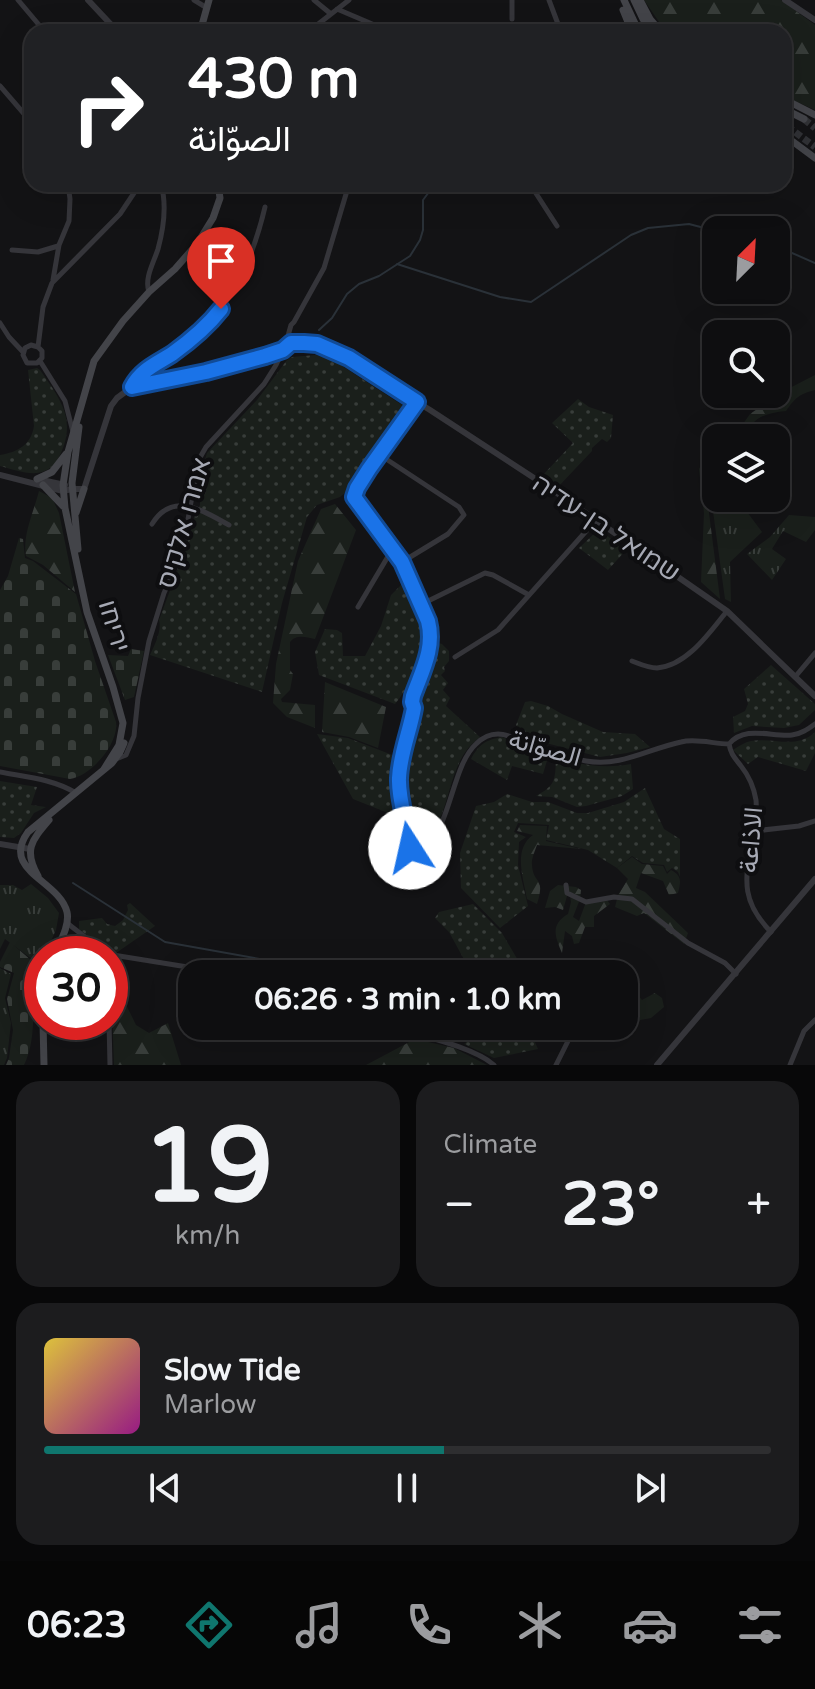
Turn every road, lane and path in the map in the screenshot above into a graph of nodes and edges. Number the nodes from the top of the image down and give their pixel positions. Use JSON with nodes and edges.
{"nodes":[{"id":1,"x":18,"y":0,"type":"edge"},
{"id":2,"x":88,"y":0,"type":"edge"},
{"id":3,"x":194,"y":0,"type":"edge"},
{"id":4,"x":314,"y":0,"type":"edge"},
{"id":5,"x":349,"y":0,"type":"edge"},
{"id":6,"x":512,"y":0,"type":"edge"},
{"id":7,"x":549,"y":0,"type":"edge"},
{"id":8,"x":622,"y":0,"type":"edge"},
{"id":9,"x":637,"y":0,"type":"edge"},
{"id":10,"x":785,"y":0,"type":"edge"},
{"id":11,"x":208,"y":4,"type":"edge"},
{"id":12,"x":334,"y":12,"type":"junction"},
{"id":13,"x":512,"y":19,"type":"dead end"},
{"id":14,"x":815,"y":20,"type":"edge"},
{"id":15,"x":38,"y":24,"type":"edge"},
{"id":16,"x":110,"y":24,"type":"edge"},
{"id":17,"x":202,"y":24,"type":"edge"},
{"id":18,"x":318,"y":24,"type":"edge"},
{"id":19,"x":368,"y":24,"type":"edge"},
{"id":20,"x":558,"y":24,"type":"edge"},
{"id":21,"x":630,"y":24,"type":"edge"},
{"id":22,"x":635,"y":24,"type":"edge"},
{"id":23,"x":648,"y":24,"type":"edge"},
{"id":24,"x":654,"y":24,"type":"edge"},
{"id":25,"x":0,"y":86,"type":"edge"},
{"id":26,"x":792,"y":103,"type":"edge"},
{"id":27,"x":792,"y":113,"type":"edge"},
{"id":28,"x":24,"y":114,"type":"edge"},
{"id":29,"x":815,"y":115,"type":"tunnel mouth"},
{"id":30,"x":804,"y":119,"type":"tunnel mouth"},
{"id":31,"x":792,"y":141,"type":"edge"},
{"id":32,"x":815,"y":158,"type":"edge"},
{"id":33,"x":69,"y":192,"type":"edge"},
{"id":34,"x":135,"y":192,"type":"edge"},
{"id":35,"x":162,"y":192,"type":"edge"},
{"id":36,"x":219,"y":192,"type":"edge"},
{"id":37,"x":347,"y":192,"type":"edge"},
{"id":38,"x":535,"y":192,"type":"edge"},
{"id":39,"x":265,"y":207,"type":"dead end"},
{"id":40,"x":557,"y":226,"type":"dead end"},
{"id":41,"x":59,"y":245,"type":"junction"},
{"id":42,"x":12,"y":250,"type":"dead end"},
{"id":43,"x":52,"y":283,"type":"junction"},
{"id":44,"x":149,"y":292,"type":"junction"},
{"id":45,"x":0,"y":323,"type":"edge"},
{"id":46,"x":38,"y":347,"type":"junction"},
{"id":47,"x":284,"y":347,"type":"junction"},
{"id":48,"x":23,"y":352,"type":"junction"},
{"id":49,"x":40,"y":361,"type":"junction"},
{"id":50,"x":132,"y":387,"type":"junction"},
{"id":51,"x":417,"y":402,"type":"junction"},
{"id":52,"x":80,"y":413,"type":"junction"},
{"id":53,"x":73,"y":434,"type":"junction"},
{"id":54,"x":72,"y":452,"type":"junction"},
{"id":55,"x":380,"y":455,"type":"junction"},
{"id":56,"x":0,"y":475,"type":"edge"},
{"id":57,"x":40,"y":482,"type":"junction"},
{"id":58,"x":66,"y":488,"type":"junction"},
{"id":59,"x":84,"y":489,"type":"junction"},
{"id":60,"x":190,"y":506,"type":"junction"},
{"id":61,"x":65,"y":508,"type":"junction"},
{"id":62,"x":74,"y":520,"type":"junction"},
{"id":63,"x":596,"y":520,"type":"junction"},
{"id":64,"x":152,"y":524,"type":"dead end"},
{"id":65,"x":229,"y":525,"type":"dead end"},
{"id":66,"x":393,"y":548,"type":"junction"},
{"id":67,"x":402,"y":562,"type":"junction"},
{"id":68,"x":80,"y":576,"type":"junction"},
{"id":69,"x":529,"y":595,"type":"junction"},
{"id":70,"x":420,"y":605,"type":"junction"},
{"id":71,"x":358,"y":607,"type":"dead end"},
{"id":72,"x":727,"y":611,"type":"junction"},
{"id":73,"x":815,"y":653,"type":"edge"},
{"id":74,"x":455,"y":657,"type":"dead end"},
{"id":75,"x":632,"y":661,"type":"dead end"},
{"id":76,"x":795,"y":677,"type":"junction"},
{"id":77,"x":113,"y":687,"type":"junction"},
{"id":78,"x":815,"y":696,"type":"edge"},
{"id":79,"x":815,"y":724,"type":"edge"},
{"id":80,"x":729,"y":744,"type":"junction"},
{"id":81,"x":116,"y":759,"type":"junction"},
{"id":82,"x":104,"y":769,"type":"junction"},
{"id":83,"x":0,"y":772,"type":"edge"},
{"id":84,"x":76,"y":793,"type":"junction"},
{"id":85,"x":56,"y":809,"type":"junction"},
{"id":86,"x":815,"y":821,"type":"edge"},
{"id":87,"x":754,"y":831,"type":"junction"},
{"id":88,"x":0,"y":844,"type":"edge"},
{"id":89,"x":20,"y":847,"type":"junction"},
{"id":90,"x":30,"y":849,"type":"junction"},
{"id":91,"x":815,"y":879,"type":"edge"},
{"id":92,"x":41,"y":881,"type":"junction"},
{"id":93,"x":566,"y":885,"type":"dead end"},
{"id":94,"x":67,"y":923,"type":"junction"},
{"id":95,"x":771,"y":932,"type":"junction"},
{"id":96,"x":62,"y":936,"type":"edge"},
{"id":97,"x":84,"y":936,"type":"edge"},
{"id":98,"x":128,"y":957,"type":"edge"},
{"id":99,"x":178,"y":965,"type":"edge"},
{"id":100,"x":736,"y":974,"type":"junction"},
{"id":101,"x":815,"y":1020,"type":"edge"},
{"id":102,"x":43,"y":1040,"type":"edge"},
{"id":103,"x":109,"y":1040,"type":"edge"},
{"id":104,"x":434,"y":1040,"type":"edge"},
{"id":105,"x":568,"y":1040,"type":"edge"},
{"id":106,"x":44,"y":1065,"type":"edge"},
{"id":107,"x":110,"y":1065,"type":"edge"},
{"id":108,"x":494,"y":1065,"type":"edge"},
{"id":109,"x":556,"y":1065,"type":"edge"},
{"id":110,"x":657,"y":1065,"type":"edge"},
{"id":111,"x":790,"y":1065,"type":"edge"}],
"edges":[{"from":1,"to":15,"type":"street"},
{"from":2,"to":16,"type":"street"},
{"from":3,"to":11,"type":"street"},
{"from":4,"to":12,"type":"street"},
{"from":5,"to":12,"type":"street"},
{"from":6,"to":13,"type":"street"},
{"from":7,"to":20,"type":"street"},
{"from":8,"to":21,"type":"main road"},
{"from":8,"to":22,"type":"main road"},
{"from":9,"to":23,"type":"main road"},
{"from":9,"to":24,"type":"main road"},
{"from":10,"to":14,"type":"street"},
{"from":11,"to":17,"type":"main road"},
{"from":12,"to":18,"type":"street"},
{"from":12,"to":19,"type":"street"},
{"from":25,"to":28,"type":"street"},
{"from":26,"to":29,"type":"main road"},
{"from":27,"to":30,"type":"main road"},
{"from":31,"to":32,"type":"main road"},
{"from":33,"to":41,"type":"street"},
{"from":34,"to":43,"type":"street"},
{"from":35,"to":44,"type":"street"},
{"from":36,"to":44,"type":"main road"},
{"from":37,"to":47,"type":"street","name":"אמרו אלקיס"},
{"from":38,"to":40,"type":"street"},
{"from":39,"to":50,"type":"street"},
{"from":41,"to":42,"type":"street"},
{"from":41,"to":43,"type":"street"},
{"from":43,"to":46,"type":"street"},
{"from":44,"to":52,"type":"main road"},
{"from":45,"to":48,"type":"street"},
{"from":46,"to":48,"type":"street"},
{"from":46,"to":49,"type":"street"},
{"from":47,"to":50,"type":"street"},
{"from":47,"to":51,"type":"street","name":"שמואל בן-עדיה"},
{"from":47,"to":60,"type":"street","name":"אמרו אלקיס"},
{"from":48,"to":49,"type":"street"},
{"from":49,"to":53,"type":"street"},
{"from":50,"to":59,"type":"street"},
{"from":51,"to":55,"type":"street","name":"الصوّانة"},
{"from":51,"to":63,"type":"street","name":"שמואל בן-עדיה"},
{"from":52,"to":53,"type":"main road"},
{"from":52,"to":54,"type":"main road"},
{"from":53,"to":54,"type":"main road"},
{"from":54,"to":57,"type":"main road"},
{"from":54,"to":58,"type":"main road"},
{"from":55,"to":66,"type":"street","name":"الصوّانة"},
{"from":55,"to":67,"type":"street"},
{"from":56,"to":57,"type":"street"},
{"from":57,"to":58,"type":"street"},
{"from":57,"to":61,"type":"main road"},
{"from":58,"to":59,"type":"street"},
{"from":58,"to":61,"type":"main road","name":"יריחו"},
{"from":58,"to":62,"type":"main road","name":"יריחו"},
{"from":59,"to":62,"type":"main road"},
{"from":60,"to":64,"type":"street"},
{"from":60,"to":65,"type":"street"},
{"from":60,"to":81,"type":"street","name":"אמרו אלקיס"},
{"from":61,"to":68,"type":"main road","name":"יריחו"},
{"from":62,"to":68,"type":"main road","name":"יריחו"},
{"from":63,"to":69,"type":"street"},
{"from":63,"to":72,"type":"street","name":"שמואל בן-עדיה"},
{"from":66,"to":67,"type":"street","name":"الصوّانة"},
{"from":66,"to":71,"type":"street"},
{"from":67,"to":70,"type":"street","name":"الصوّانة"},
{"from":68,"to":77,"type":"main road","name":"יריחו"},
{"from":69,"to":70,"type":"street"},
{"from":69,"to":74,"type":"street"},
{"from":70,"to":80,"type":"street","name":"الصوّانة"},
{"from":72,"to":75,"type":"street"},
{"from":72,"to":76,"type":"street","name":"שמואל בן-עדיה"},
{"from":73,"to":76,"type":"street"},
{"from":76,"to":78,"type":"street","name":"שמואל בן-עדיה"},
{"from":77,"to":81,"type":"main road","name":"יריחו"},
{"from":77,"to":82,"type":"main road","name":"יריחו"},
{"from":79,"to":80,"type":"street"},
{"from":80,"to":87,"type":"street","name":"الاذاعة"},
{"from":81,"to":82,"type":"main road","name":"יריחו"},
{"from":82,"to":84,"type":"main road","name":"יריחו"},
{"from":83,"to":84,"type":"street"},
{"from":84,"to":85,"type":"main road","name":"יריחו"},
{"from":85,"to":89,"type":"main road","name":"יריחו"},
{"from":85,"to":90,"type":"main road","name":"יריחו"},
{"from":86,"to":87,"type":"street"},
{"from":87,"to":95,"type":"street","name":"الاذاعة"},
{"from":88,"to":89,"type":"street"},
{"from":89,"to":90,"type":"street"},
{"from":89,"to":92,"type":"main road"},
{"from":90,"to":92,"type":"main road"},
{"from":91,"to":95,"type":"street"},
{"from":92,"to":94,"type":"main road"},
{"from":93,"to":100,"type":"street"},
{"from":94,"to":96,"type":"main road"},
{"from":94,"to":97,"type":"street"},
{"from":95,"to":100,"type":"street"},
{"from":98,"to":99,"type":"street"},
{"from":100,"to":110,"type":"street"},
{"from":101,"to":111,"type":"street"},
{"from":102,"to":106,"type":"main road"},
{"from":103,"to":107,"type":"street"},
{"from":104,"to":108,"type":"street"},
{"from":105,"to":109,"type":"street"}]}
